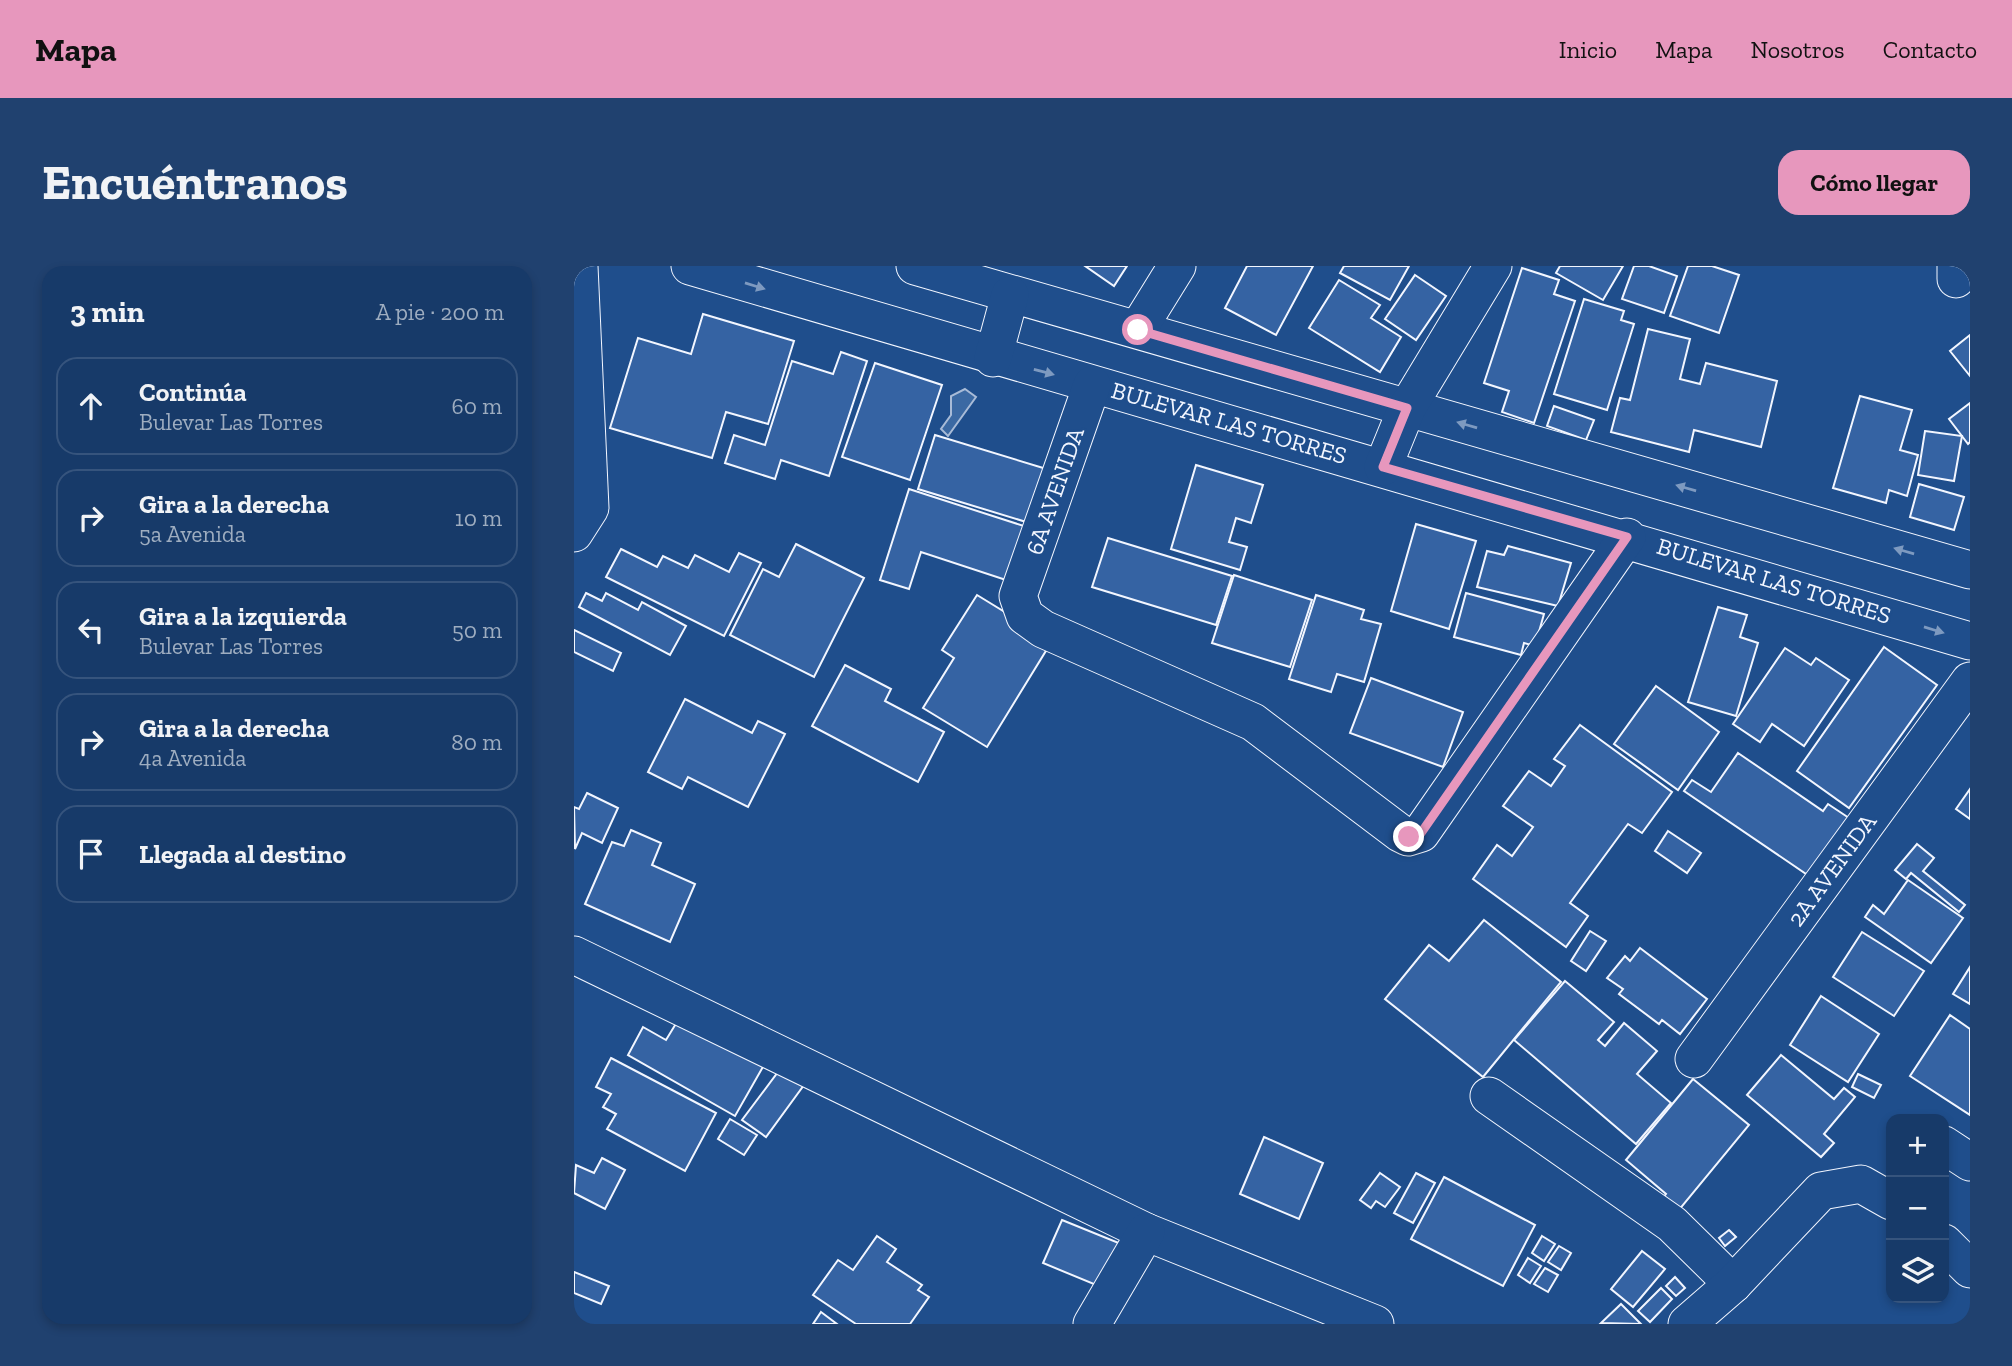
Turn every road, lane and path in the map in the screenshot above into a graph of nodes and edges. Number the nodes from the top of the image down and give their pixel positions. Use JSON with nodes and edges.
{"nodes":[{"id":1,"x":579,"y":266,"type":"edge"},
{"id":2,"x":690,"y":266,"type":"edge"},
{"id":3,"x":915,"y":266,"type":"edge"},
{"id":4,"x":1177,"y":266,"type":"edge"},
{"id":5,"x":1493,"y":266,"type":"edge"},
{"id":6,"x":1010,"y":295,"type":"junction"},
{"id":7,"x":1138,"y":330,"type":"junction"},
{"id":8,"x":993,"y":358,"type":"junction"},
{"id":9,"x":1092,"y":385,"type":"junction"},
{"id":10,"x":1407,"y":408,"type":"junction"},
{"id":11,"x":1383,"y":467,"type":"junction"},
{"id":12,"x":574,"y":533,"type":"edge"},
{"id":13,"x":1627,"y":537,"type":"junction"},
{"id":14,"x":1966,"y":564,"type":"edge"},
{"id":15,"x":1970,"y":640,"type":"edge"},
{"id":16,"x":1970,"y":681,"type":"edge"},
{"id":17,"x":574,"y":955,"type":"edge"},
{"id":18,"x":1695,"y":1059,"type":"dead end"},
{"id":19,"x":1489,"y":1096,"type":"dead end"},
{"id":20,"x":1949,"y":1148,"type":"edge"},
{"id":21,"x":1970,"y":1162,"type":"edge"},
{"id":22,"x":1886,"y":1198,"type":"edge"},
{"id":23,"x":1146,"y":1232,"type":"junction"},
{"id":24,"x":1949,"y":1249,"type":"edge"},
{"id":25,"x":1970,"y":1269,"type":"edge"},
{"id":26,"x":1733,"y":1284,"type":"junction"},
{"id":27,"x":1092,"y":1324,"type":"edge"},
{"id":28,"x":1375,"y":1324,"type":"edge"},
{"id":29,"x":1687,"y":1324,"type":"edge"}],
"edges":[{"from":1,"to":12,"type":"street"},
{"from":2,"to":8,"type":"street","name":"BULEVAR LAS TORRES","one_way":true},
{"from":3,"to":6,"type":"street"},
{"from":4,"to":7,"type":"street"},
{"from":5,"to":10,"type":"street"},
{"from":6,"to":7,"type":"street"},
{"from":6,"to":8,"type":"street"},
{"from":7,"to":10,"type":"street"},
{"from":8,"to":9,"type":"street","name":"BULEVAR LAS TORRES","one_way":true},
{"from":9,"to":11,"type":"street","name":"BULEVAR LAS TORRES"},
{"from":9,"to":13,"type":"street","name":"6A AVENIDA"},
{"from":10,"to":11,"type":"street"},
{"from":14,"to":10,"type":"street","one_way":true},
{"from":11,"to":13,"type":"street","name":"BULEVAR LAS TORRES"},
{"from":13,"to":15,"type":"street","name":"BULEVAR LAS TORRES","one_way":true},
{"from":16,"to":18,"type":"street","name":"2A AVENIDA"},
{"from":17,"to":23,"type":"street"},
{"from":19,"to":26,"type":"street"},
{"from":20,"to":21,"type":"street"},
{"from":22,"to":26,"type":"street"},
{"from":23,"to":27,"type":"street"},
{"from":23,"to":28,"type":"street"},
{"from":24,"to":25,"type":"street"},
{"from":26,"to":29,"type":"street"}]}
